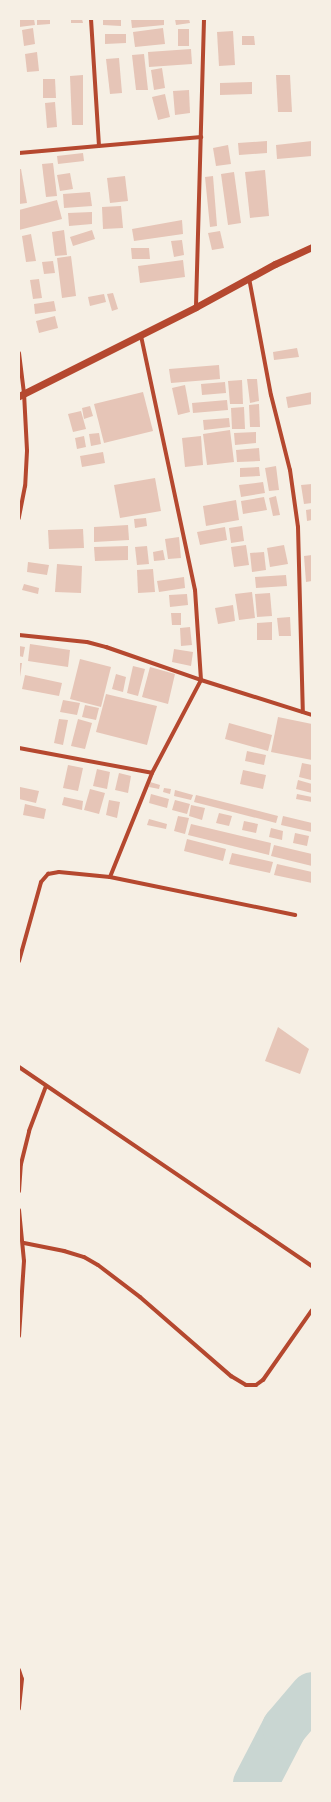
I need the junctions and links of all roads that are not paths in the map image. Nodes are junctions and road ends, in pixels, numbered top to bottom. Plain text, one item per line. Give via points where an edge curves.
1 (92, 19) edge
2 (204, 19) edge
3 (201, 137) junction
4 (99, 146) junction
5 (19, 153) edge
6 (312, 247) edge
7 (249, 278) junction
8 (196, 307) junction
9 (141, 335) junction
10 (19, 353) edge
11 (22, 394) edge
12 (19, 518) edge
13 (19, 635) edge
14 (201, 680) junction
15 (303, 712) junction
16 (312, 715) edge
17 (19, 748) edge
18 (152, 773) junction
19 (110, 877) junction
20 (295, 915) dead end
21 (19, 961) edge
22 (19, 1068) edge
23 (46, 1086) junction
24 (19, 1191) edge
25 (19, 1210) edge
26 (21, 1233) edge
27 (24, 1243) junction
28 (312, 1266) edge
29 (312, 1310) edge
30 (19, 1336) edge
31 (19, 1670) edge
32 (19, 1709) edge

1 - 4 street
2 - 3 street
3 - 4 street
3 - 8 street
4 - 5 street
6 - 7 street
7 - 8 street
7 - 15 street via 271,395 290,470 298,527
8 - 9 street
9 - 11 street
9 - 14 street via 195,590
10 - 11 street
11 - 12 street via 27,451 25,486
13 - 14 street via 87,642
14 - 15 street
14 - 18 street
15 - 16 street
17 - 18 street
18 - 19 street
19 - 20 street
19 - 21 street via 59,872 48,874 41,882
22 - 23 street
23 - 24 street via 21,1164
23 - 28 street
25 - 26 street
26 - 27 street
27 - 29 street via 64,1251 98,1265 140,1297 231,1376 246,1385 256,1385 263,1380
27 - 30 street
31 - 32 street via 22,1679

